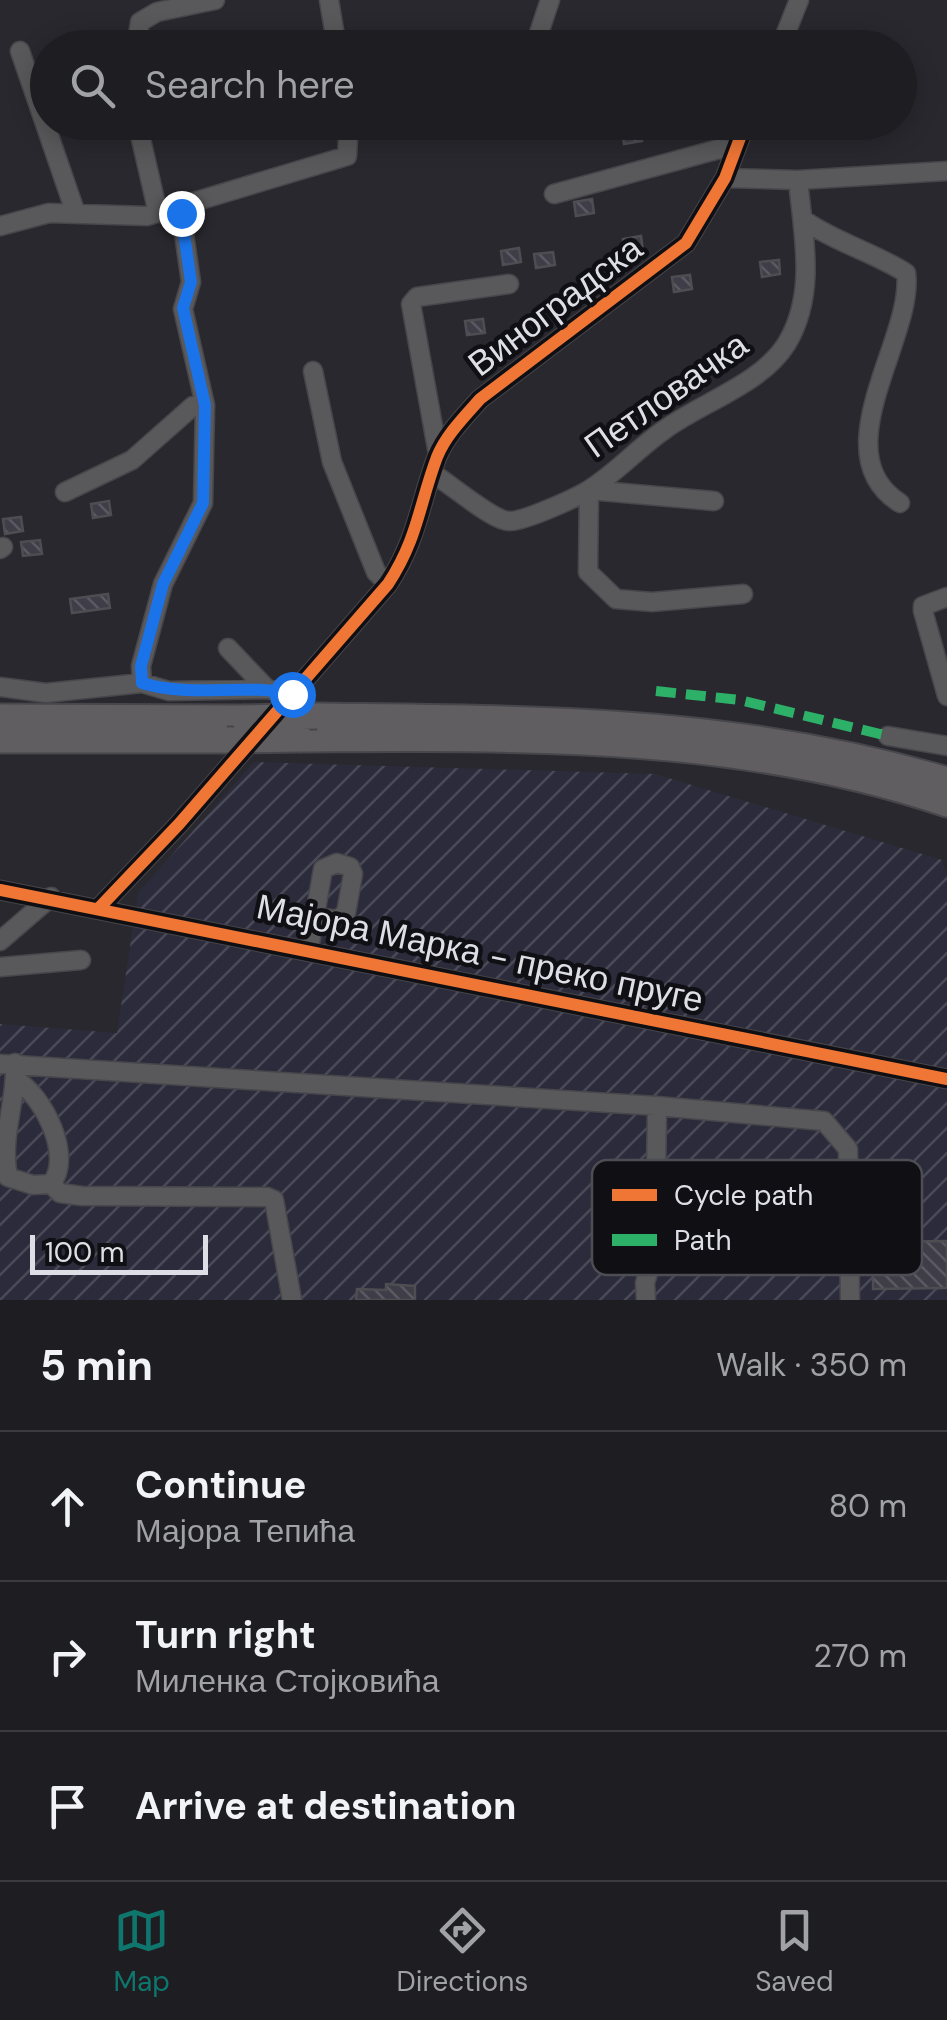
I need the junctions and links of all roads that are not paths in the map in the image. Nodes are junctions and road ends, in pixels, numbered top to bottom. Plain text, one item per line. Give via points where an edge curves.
1 (215, 0) edge
2 (329, 0) edge
3 (550, 0) edge
4 (799, 0) edge
5 (139, 30) edge
6 (334, 30) edge
7 (540, 30) edge
8 (787, 30) edge
9 (20, 50) dead end
10 (30, 79) edge
11 (51, 140) edge
12 (143, 140) edge
13 (348, 140) edge
14 (737, 140) edge
15 (732, 150) junction
16 (947, 171) edge
17 (725, 178) junction
18 (798, 180) junction
19 (554, 194) dead end
20 (166, 210) junction
21 (76, 214) junction
22 (805, 221) junction
23 (0, 226) edge
24 (509, 284) dead end
25 (313, 371) dead end
26 (205, 405) junction
27 (438, 454) junction
28 (432, 473) junction
29 (589, 490) junction
30 (65, 492) dead end
31 (714, 502) dead end
32 (900, 502) dead end
33 (388, 584) junction
34 (743, 594) dead end
35 (947, 597) edge
36 (228, 648) dead end
37 (142, 683) junction
38 (0, 687) edge
39 (267, 690) junction
40 (292, 694) junction
41 (947, 696) edge
42 (0, 717) edge
43 (888, 736) dead end
44 (0, 740) edge
45 (947, 746) edge
46 (947, 780) edge
47 (947, 804) edge
48 (0, 890) edge
49 (51, 897) junction
50 (100, 907) junction
51 (315, 916) dead end
52 (0, 941) edge
53 (309, 949) junction
54 (81, 960) dead end
55 (0, 967) edge
56 (10, 1069) edge
57 (947, 1079) edge
58 (657, 1106) junction
59 (656, 1160) edge
60 (848, 1160) edge
61 (50, 1184) junction
62 (648, 1275) edge
63 (850, 1275) edge
64 (292, 1300) edge
65 (646, 1300) edge
66 (850, 1300) edge

1 - 5 street via 148,17
2 - 6 street
3 - 7 street
4 - 8 street
9 - 10 street
11 - 21 street
12 - 20 street
13 - 20 street via 347,156
14 - 15 street, Виноградска
15 - 17 street, Виноградска
15 - 19 street
16 - 18 street
17 - 18 street
17 - 27 street, Виноградска via 686,242 480,400
18 - 22 street, Петловачка
20 - 21 street
20 - 26 street via 181,213 191,282 183,308
21 - 23 street via 49,213
22 - 29 street, Петловачка via 804,296 772,363 665,429
22 - 32 street via 834,242 906,273 868,443 889,496
24 - 27 street via 417,297 411,304
25 - 33 street via 332,462 376,572
26 - 30 street via 193,406 132,460
26 - 37 street via 203,503 163,584
27 - 28 street, Виноградска
28 - 29 street, Петловачка via 508,522
28 - 33 street, Виноградска via 412,545
29 - 31 street, Петловачка
29 - 34 street, Петловачка via 588,572 616,599
33 - 40 street, Виноградска
35 - 41 street via 923,610
36 - 39 street
37 - 38 street via 46,693
37 - 39 street via 169,691
39 - 40 street
40 - 50 street, Виноградска
42 - 46 highway, bridge via 490,716 659,724 807,745
43 - 45 street
44 - 47 highway, bridge via 527,739 699,750 804,766
48 - 49 street, Мајора Марка - преко пруге
49 - 50 street, Мајора Марка - преко пруге
49 - 52 street
50 - 53 street, Мајора Марка - преко пруге
51 - 53 street
53 - 57 street, Мајора Марка - преко пруге
54 - 55 street
56 - 58 street
56 - 61 street via 53,1129 61,1152
56 - 61 street via 3,1167 8,1177
58 - 59 street
58 - 60 street via 824,1122 838,1133
61 - 64 street via 82,1196 274,1200
62 - 65 street
63 - 66 street

